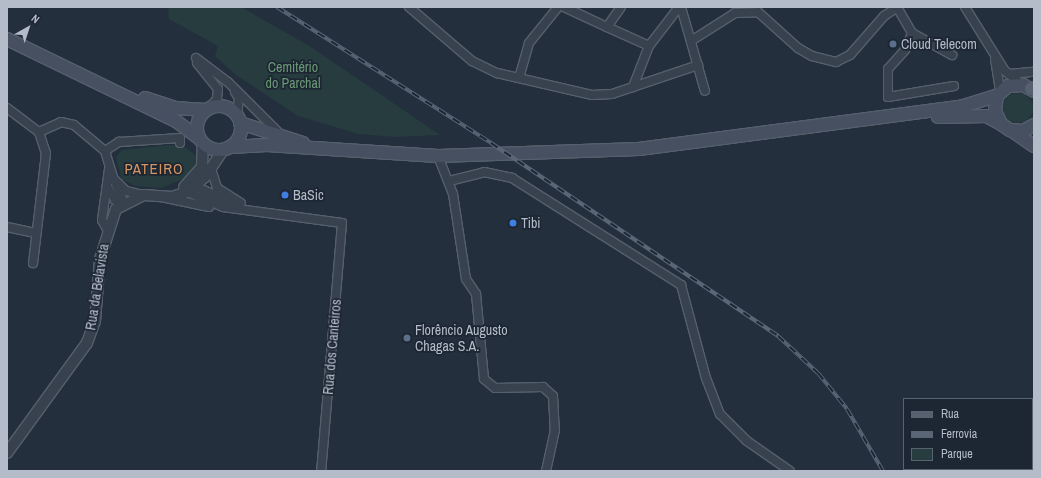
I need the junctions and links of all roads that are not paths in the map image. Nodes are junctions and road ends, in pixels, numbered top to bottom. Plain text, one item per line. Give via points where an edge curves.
1 (410, 7) edge
2 (558, 7) edge
3 (564, 7) edge
4 (621, 7) edge
5 (680, 7) edge
6 (897, 7) edge
7 (965, 7) edge
8 (758, 10) edge
9 (607, 27) junction
10 (912, 32) junction
11 (7, 39) edge
12 (691, 41) junction
13 (649, 46) junction
14 (993, 53) junction
15 (952, 55) dead end
16 (698, 65) junction
17 (1034, 72) edge
18 (1009, 74) junction
19 (519, 78) junction
20 (94, 82) junction
21 (228, 82) junction
22 (954, 86) dead end
23 (633, 87) junction
24 (1030, 88) edge
25 (705, 90) dead end
26 (999, 94) junction
27 (7, 108) edge
28 (208, 108) junction
29 (239, 119) junction
30 (849, 123) junction
31 (1034, 125) edge
32 (1006, 127) junction
33 (39, 132) junction
34 (202, 141) junction
35 (180, 143) dead end
36 (1033, 145) edge
37 (227, 148) junction
38 (105, 151) junction
39 (333, 151) junction
40 (438, 156) junction
41 (109, 164) junction
42 (211, 169) junction
43 (113, 178) junction
44 (449, 181) dead end
45 (107, 186) junction
46 (189, 186) junction
47 (149, 196) junction
48 (124, 203) junction
49 (255, 212) junction
50 (7, 227) edge
51 (107, 229) junction
52 (36, 233) junction
53 (34, 263) dead end
54 (7, 453) edge
55 (786, 470) edge
56 (321, 471) edge
57 (546, 471) edge

1 - 19 street via 472,61 496,73
2 - 19 street via 529,43
3 - 9 street
4 - 9 street
5 - 12 street
5 - 13 street
6 - 8 street via 884,16 850,55 836,62 812,56 798,48
6 - 10 street
7 - 14 street
8 - 12 street via 735,13
9 - 13 street
10 - 15 street
10 - 22 street via 905,50 888,69 888,97
11 - 20 main road
12 - 16 street
13 - 23 street
14 - 18 street
14 - 26 street
16 - 23 street
16 - 25 street
17 - 18 street
18 - 24 street
19 - 23 street via 592,95 612,94
20 - 28 main road via 175,108
20 - 34 main road via 176,121
21 - 28 street via 196,58 194,61 218,89 217,99
21 - 29 street via 239,98
21 - 39 street via 281,135
24 - 26 main road via 1013,85
26 - 30 main road via 960,107
26 - 32 main road via 995,111
27 - 33 street
28 - 29 main road via 225,106
28 - 34 main road via 197,125
29 - 37 main road via 239,138
29 - 39 main road
30 - 32 main road via 972,115 986,116
30 - 40 main road via 639,149
31 - 32 main road via 1023,131
32 - 36 main road
33 - 38 street via 61,122 74,125
33 - 52 street via 46,153
34 - 37 main road via 211,148
34 - 46 street via 205,158
35 - 38 street via 180,138 120,142
37 - 39 main road via 260,145
37 - 42 street
38 - 41 street
39 - 40 main road
40 - 57 street via 452,194 466,279 476,294 484,379 495,388 543,387 553,396 554,430
41 - 43 street
41 - 45 street
42 - 46 street
42 - 49 street via 217,188
43 - 47 street via 126,191
43 - 48 street
44 - 55 street via 474,173 512,178 682,285 706,378 720,414 747,441
45 - 48 street via 115,200
45 - 51 street via 102,220
46 - 47 street, Rua da Belavista
46 - 49 street
47 - 48 street, Rua da Belavista
47 - 49 street
48 - 51 street, Rua da Belavista via 111,217
49 - 56 street, Rua dos Canteiros via 342,223
50 - 52 street
51 - 54 street, Rua da Belavista via 100,259 95,321 87,343
52 - 53 street

